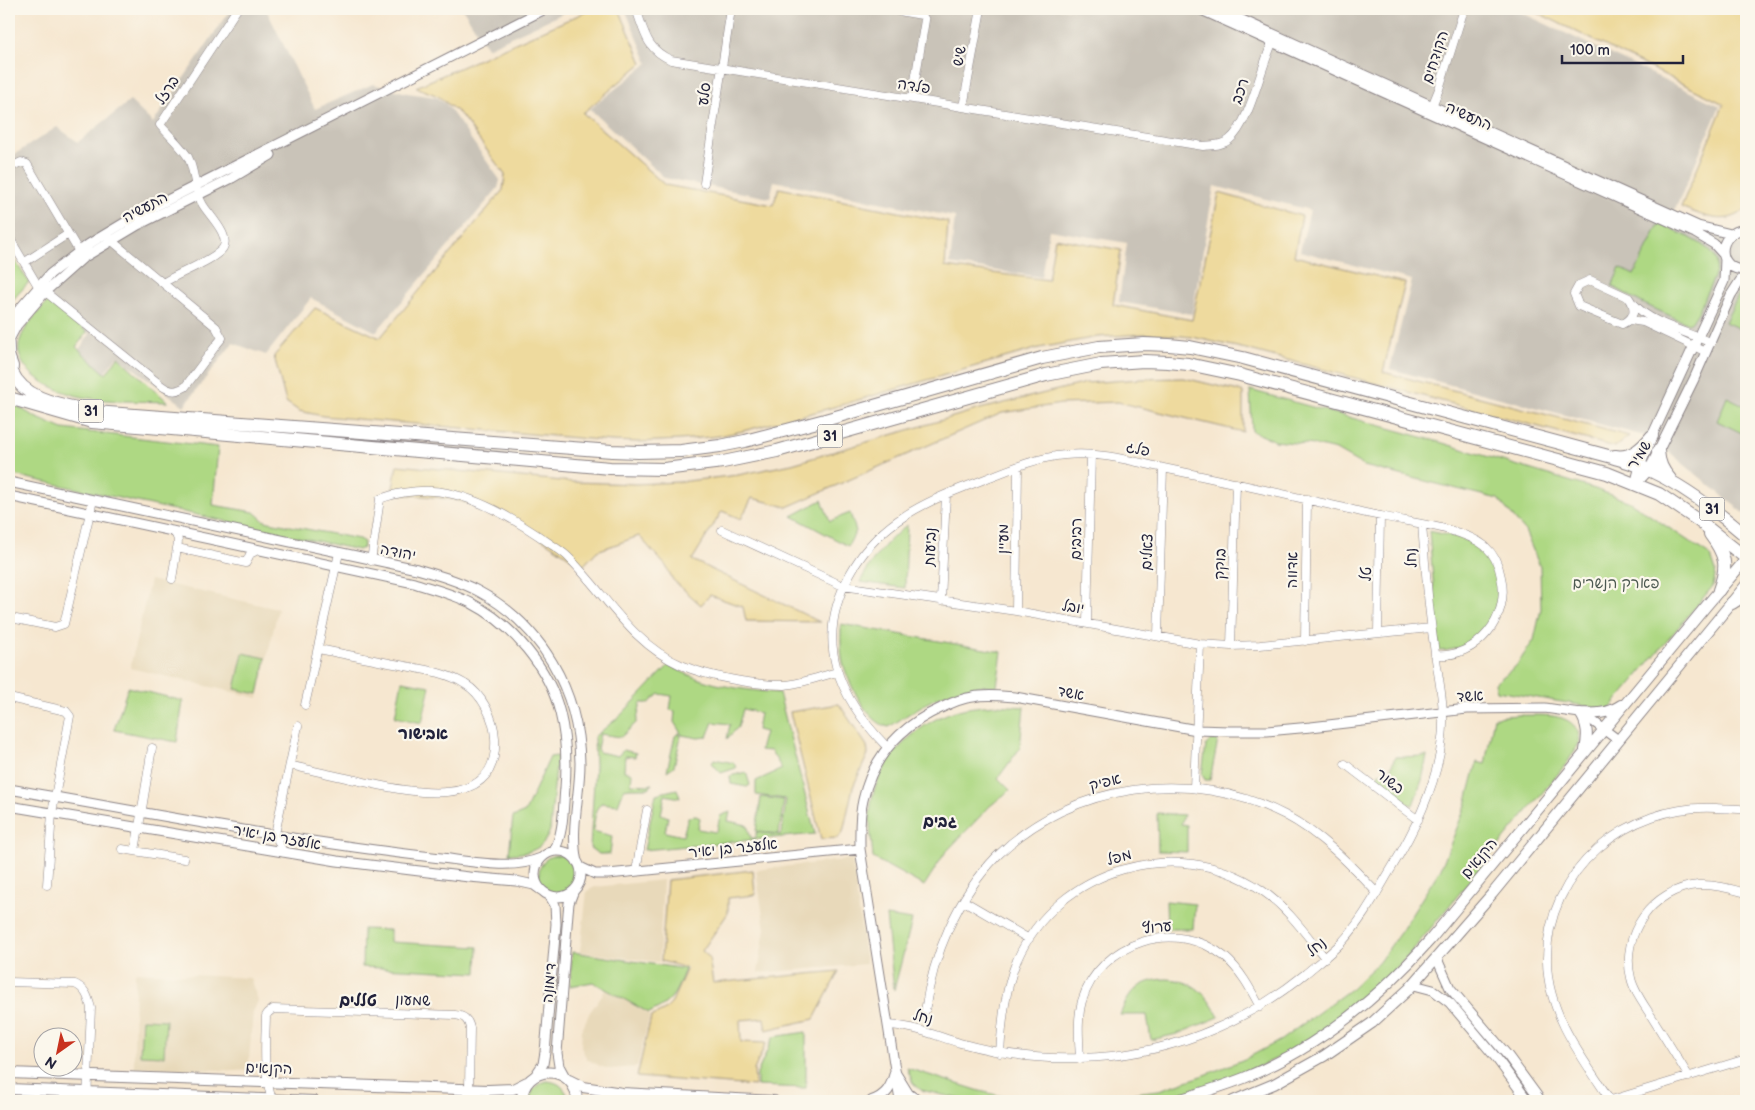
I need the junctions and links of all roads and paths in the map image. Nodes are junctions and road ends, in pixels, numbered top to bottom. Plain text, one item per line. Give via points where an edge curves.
1 (236, 9) edge
2 (545, 9) edge
3 (636, 9) edge
4 (731, 9) edge
5 (887, 9) edge
6 (981, 9) edge
7 (1199, 9) edge
8 (1218, 9) edge
9 (1464, 9) edge
10 (1274, 38) junction
11 (721, 68) junction
12 (912, 99) junction
13 (963, 108) junction
14 (1431, 109) junction
15 (1216, 146) joint
16 (9, 168) edge
17 (704, 183) dead end
18 (196, 191) junction
19 (1746, 223) edge
20 (1738, 231) edge
21 (68, 234) junction
22 (9, 237) edge
23 (109, 237) junction
24 (81, 255) junction
25 (1724, 256) junction
26 (25, 262) junction
27 (1746, 272) edge
28 (163, 283) junction
29 (42, 288) junction
30 (1634, 304) junction
31 (1630, 320) junction
32 (9, 321) edge
33 (1698, 337) junction
34 (1694, 346) junction
35 (1709, 347) junction
36 (10, 369) edge
37 (9, 398) edge
38 (1652, 436) junction
39 (1658, 452) junction
40 (1603, 454) junction
41 (1091, 455) junction
42 (1018, 468) junction
43 (1163, 468) junction
44 (1644, 468) junction
45 (9, 482) edge
46 (1236, 483) junction
47 (1635, 485) junction
48 (1677, 486) junction
49 (946, 495) junction
50 (9, 496) edge
51 (1307, 499) junction
52 (93, 500) junction
53 (90, 514) junction
54 (1380, 516) junction
55 (1699, 521) junction
56 (1422, 524) junction
57 (722, 530) dead end
58 (173, 532) junction
59 (1746, 536) edge
60 (178, 548) junction
61 (258, 550) junction
62 (339, 553) junction
63 (1746, 559) edge
64 (371, 560) junction
65 (336, 566) junction
66 (172, 579) dead end
67 (1746, 585) edge
68 (843, 586) junction
69 (1719, 590) junction
70 (1746, 594) edge
71 (941, 601) junction
72 (1732, 603) junction
73 (1016, 611) junction
74 (16, 619) dead end
75 (1087, 623) junction
76 (1431, 628) junction
77 (1378, 632) junction
78 (1158, 636) junction
79 (1305, 641) junction
80 (1200, 644) junction
81 (1231, 646) junction
82 (318, 649) junction
83 (1435, 655) junction
84 (837, 672) junction
85 (9, 698) edge
86 (1628, 700) junction
87 (305, 705) dead end
88 (1444, 711) junction
89 (1580, 713) junction
90 (298, 726) dead end
91 (1604, 729) junction
92 (1197, 730) junction
93 (1618, 740) junction
94 (887, 747) junction
95 (152, 748) dead end
96 (1584, 754) junction
97 (1345, 764) dead end
98 (290, 765) junction
99 (1194, 788) junction
100 (9, 789) edge
101 (55, 797) junction
102 (9, 806) edge
103 (647, 810) dead end
104 (1746, 810) edge
105 (141, 811) junction
106 (52, 813) junction
107 (1418, 820) junction
108 (138, 828) junction
109 (276, 834) junction
110 (122, 849) dead end
111 (860, 849) junction
112 (135, 851) junction
113 (554, 851) junction
114 (283, 852) junction
115 (541, 858) junction
116 (184, 859) dead end
117 (578, 864) junction
118 (636, 872) junction
119 (608, 874) junction
120 (48, 885) dead end
121 (576, 887) junction
122 (541, 890) junction
123 (1377, 893) junction
124 (1746, 893) edge
125 (549, 895) junction
126 (964, 901) junction
127 (1029, 939) junction
128 (1325, 958) junction
129 (1437, 959) junction
130 (9, 982) edge
131 (1414, 985) junction
132 (1260, 1006) junction
133 (925, 1011) dead end
134 (888, 1026) junction
135 (1000, 1053) junction
136 (1080, 1058) junction
137 (1746, 1059) edge
138 (9, 1073) edge
139 (895, 1074) junction
140 (89, 1076) junction
141 (1689, 1077) junction
142 (531, 1079) junction
143 (567, 1079) junction
144 (267, 1083) junction
145 (9, 1089) edge
146 (468, 1089) junction
147 (88, 1097) edge
148 (272, 1100) edge
149 (314, 1101) edge
150 (522, 1101) edge
151 (577, 1101) edge
152 (774, 1101) edge
153 (872, 1101) edge
154 (900, 1101) edge
155 (918, 1101) edge
156 (1175, 1101) edge
157 (1233, 1101) edge
158 (1528, 1101) edge
159 (1540, 1101) edge
160 (1610, 1101) edge

1 - 18 street, ברזל via 160,125 188,157
2 - 18 street, התעשיה
3 - 11 street, פלדה via 655,52 672,60
4 - 11 street, סלע
5 - 12 street via 922,15 925,20
6 - 13 street, שיש
7 - 10 street, התעשיה
8 - 10 street, התעשיה
9 - 14 street, הקודחים
10 - 14 street, התעשיה
10 - 15 street, רכב via 1242,123 1227,141
11 - 12 street, פלדה
11 - 17 street, סלע
12 - 13 street, פלדה
13 - 15 street, פלדה
14 - 20 street, התעשיה via 1698,226
14 - 25 street, התעשיה via 1695,233 1714,244
16 - 21 street via 21,162 27,164
18 - 23 street, התעשיה via 134,218
18 - 28 street via 222,231 224,247
19 - 20 street
20 - 25 street, שמיר via 1724,244
21 - 24 street
21 - 26 street
22 - 26 street
23 - 24 street, התעשיה
23 - 28 street
24 - 29 street, התעשיה
25 - 27 street, התעשיה via 1732,267
25 - 33 street, שמיר via 1724,281
26 - 29 street
27 - 35 street, שמיר via 1731,295
28 - 29 street via 216,327 222,338 185,387 178,391 169,391 162,386
29 - 32 street, התעשיה
29 - 36 street, התעשיה via 9,340
30 - 31 street
30 - 31 street via 1629,298 1590,280 1579,285 1574,294 1579,306 1622,324
30 - 33 street via 1651,318
31 - 34 street via 1642,322
33 - 34 street, שמיר
33 - 35 street
34 - 35 street
34 - 38 street, שמיר
35 - 39 street, שמיר
36 - 40 highway, 31 via 16,382 31,393 94,412 612,451 663,452 720,446 772,434 1042,358 1099,347 1161,345 1190,347 1244,358
37 - 47 highway, 31 via 92,422 610,468 664,469 724,462 777,451 1046,375 1102,364 1168,362 1240,375 1607,473
38 - 40 highway via 1640,450 1629,455
38 - 44 street, שמיר
39 - 44 street, שמיר
39 - 48 highway via 1663,471
40 - 44 highway, 31
41 - 42 street, פלג via 1066,455
41 - 43 street, פלג
41 - 75 street, רביבים
42 - 49 street, פלג
42 - 73 street, מעיין
43 - 46 street, פלג
43 - 78 street, צאלים
44 - 47 street, שמיר
44 - 48 highway, 31
45 - 52 street, יהודה
46 - 51 street, פלג
46 - 81 street, בוקק
47 - 55 highway, 31 via 1659,494
48 - 59 highway, 31
49 - 68 street, פלג via 918,507 888,526 856,564
49 - 71 street, נביעות
50 - 53 street, יהודה
51 - 54 street, פלג
51 - 79 street, אדווה
52 - 53 street
52 - 62 street, יהודה
53 - 58 street, יהודה
53 - 74 street via 64,624 55,627
54 - 56 street, פלג
54 - 77 street, טל
55 - 63 highway, 31
55 - 69 highway via 1718,545 1725,561
56 - 76 street, נחל
56 - 83 street, פלג via 1466,535 1483,544 1499,567 1503,583 1500,610 1482,639 1460,652
57 - 68 street, יובל
58 - 60 street via 179,542
58 - 61 street, יהודה
60 - 61 street via 246,562 250,554
60 - 66 street
61 - 65 street, יהודה
62 - 64 street, יהודה
62 - 65 street
63 - 69 main road, הקנאים
64 - 84 street via 380,499 432,490 458,495 505,515 569,558 645,642 681,665 722,678 787,685
64 - 117 street, יהודה via 436,575 478,591 514,616 548,656 569,694 578,734 580,776 575,846
65 - 82 street
65 - 113 street, יהודה via 414,583 472,603 505,627 528,652 551,688 560,711 564,736 566,775 562,823
67 - 72 main road
68 - 71 street, יובל
68 - 84 street, פלג via 834,618 832,641
69 - 86 main road, הקנאים
70 - 72 highway
71 - 73 street, יובל
72 - 93 main road
73 - 75 street, יובל
75 - 78 street, יובל
76 - 77 street, יובל
76 - 83 street, נחל
77 - 79 street, יובל
78 - 80 street, יובל
79 - 81 street, יובל
80 - 81 street, יובל
80 - 92 street
82 - 87 street
82 - 98 street via 437,672 466,684 486,708 495,735 495,758 491,768 478,782 468,788 442,793 407,791
83 - 88 street, נחל
84 - 94 street, פלג via 853,707
85 - 101 street via 66,711 70,716
86 - 89 main road via 1611,711
86 - 91 main road, הקנאים
88 - 89 street, אשד via 1545,708
88 - 92 street, אשד via 1267,731
88 - 107 street, נחל via 1437,766
89 - 91 street, אשד
89 - 96 main road via 1587,730
90 - 98 street
91 - 93 street, אשד
91 - 96 main road, הקנאים
92 - 94 street, אשד via 1015,697 973,696 925,715
92 - 99 street
93 - 129 main road
94 - 111 street, אשד via 873,771 862,802
95 - 105 street
96 - 156 main road, הקנאים via 1430,940 1361,1009 1266,1068 1224,1086
97 - 107 street, בשור
98 - 109 street
99 - 123 street, אפיק via 1253,802 1284,815 1325,842
99 - 126 street, אפיק via 1126,790 1075,805 1033,828 1009,846 982,873
100 - 101 street, אלעזר בן יאיר
101 - 105 street, אלעזר בן יאיר
101 - 106 street
102 - 106 street, אלעזר בן יאיר
103 - 118 street
104 - 160 street via 1696,807 1654,815 1618,832 1588,857 1565,888 1551,924 1547,962 1554,1003 1573,1043
105 - 108 street
105 - 109 street, אלעזר בן יאיר
106 - 108 street, אלעזר בן יאיר
106 - 120 street
107 - 123 street, נחל
108 - 112 street
108 - 114 street, אלעזר בן יאיר
109 - 114 street
109 - 115 street, אלעזר בן יאיר via 383,851 499,864 524,864
110 - 112 street
111 - 118 street, אלעזר בן יאיר
111 - 134 street, אשד
112 - 116 street
113 - 115 street
113 - 117 street via 567,853
114 - 122 street, אלעזר בן יאיר via 381,868 516,881
115 - 122 street via 535,868 537,885
117 - 119 street, אלעזר בן יאיר via 594,874
117 - 121 street via 580,878
118 - 119 street, אלעזר בן יאיר
119 - 121 street, אלעזר בן יאיר via 593,877
121 - 125 street via 562,897
121 - 143 street, דימונה via 569,903 557,1052 559,1066
122 - 125 street
123 - 128 street, נחל via 1342,942
124 - 141 street via 1727,886 1697,885 1680,889 1650,909 1630,940 1631,980
125 - 142 street, דימונה via 556,911 545,1052 543,1064
126 - 127 street
126 - 133 street, אפיק via 938,956
127 - 128 street, מפל via 1051,910 1071,894 1116,870 1137,865 1193,863 1221,870 1261,890 1295,920
127 - 135 street, מפל via 1011,977
128 - 132 street, נחל
129 - 131 main road
129 - 159 street via 1450,988 1508,1056
130 - 140 street via 75,984 84,988 91,1008
131 - 157 main road via 1372,1023 1324,1056 1283,1080
131 - 158 street via 1433,990 1448,1000
132 - 136 street, נחל via 1211,1031 1167,1046 1138,1053
132 - 136 street, ערוץ via 1238,970 1210,948 1176,938 1140,941 1111,958 1088,986 1079,1019
134 - 135 street, נחל via 910,1027
134 - 139 street, אשד
135 - 136 street, נחל
137 - 141 street
138 - 140 main road, הקנאים
139 - 153 main road via 885,1094
139 - 154 street, אשד
139 - 155 main road via 908,1094
140 - 144 main road, הקנאים
140 - 147 street
141 - 160 street
142 - 143 main road, הקנאים via 550,1072
142 - 146 main road, הקנאים via 513,1089
142 - 150 main road via 523,1091
143 - 151 main road via 576,1092
143 - 152 main road via 583,1087 622,1093
144 - 146 main road, הקנאים
144 - 146 street, שמעון via 264,1055 266,1016 273,1010 455,1015 465,1017 469,1022
144 - 148 street
145 - 147 main road, הקנאים
147 - 148 main road, הקנאים
148 - 149 main road, הקנאים

